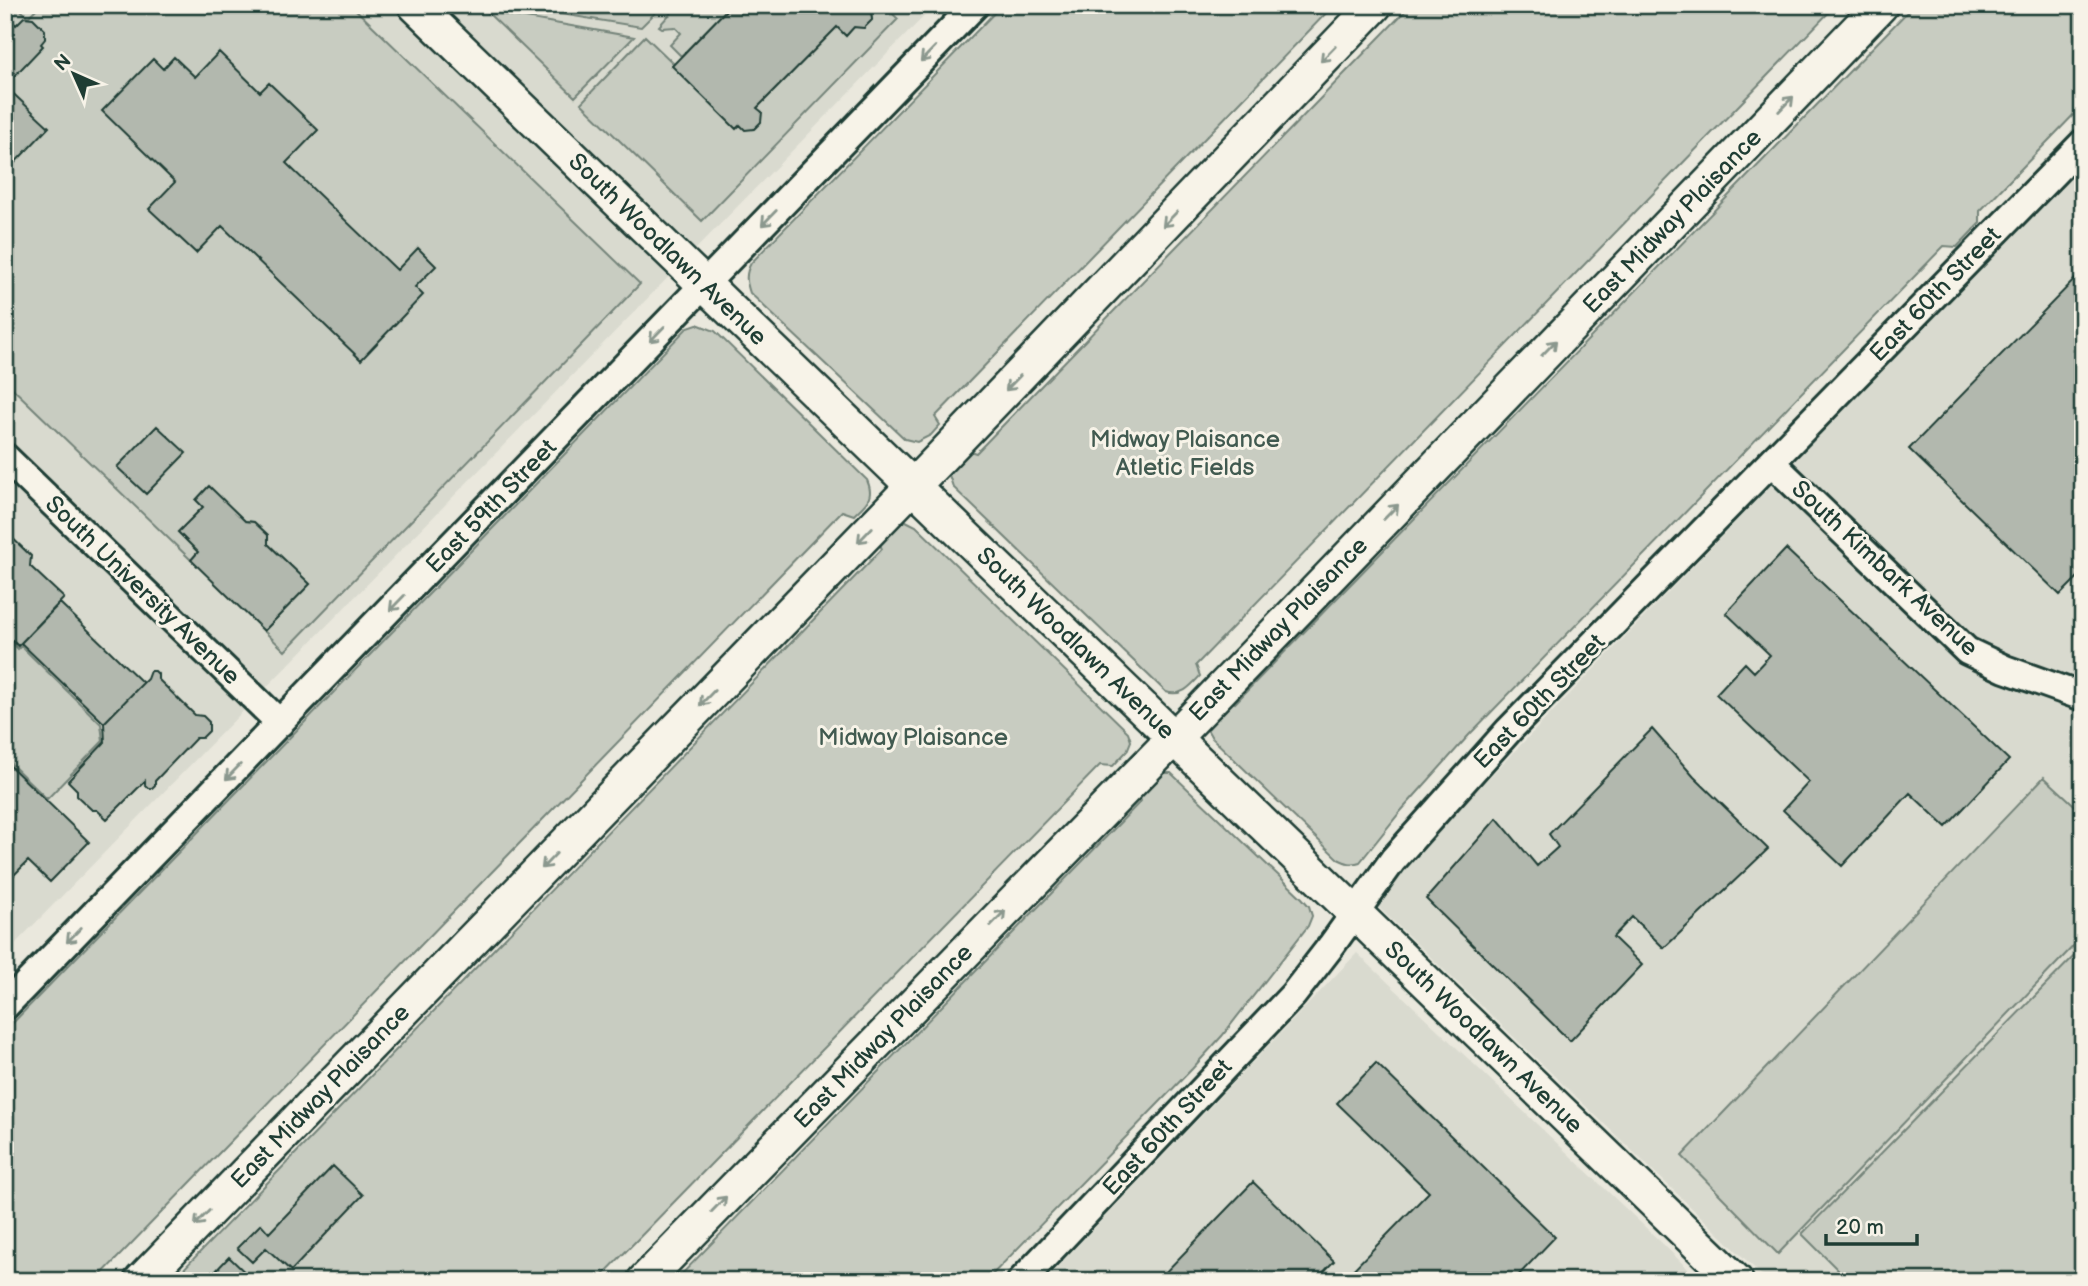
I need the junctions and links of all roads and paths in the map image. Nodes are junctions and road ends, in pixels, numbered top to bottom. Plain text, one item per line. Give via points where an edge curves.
1 (415, 5) edge
2 (975, 5) edge
3 (1375, 5) edge
4 (1881, 5) edge
5 (2083, 143) edge
6 (704, 285) junction
7 (5, 457) edge
8 (1771, 462) junction
9 (913, 486) junction
10 (2083, 697) edge
11 (280, 723) junction
12 (1174, 738) junction
13 (1355, 913) junction
14 (5, 1006) edge
15 (141, 1281) edge
16 (644, 1281) edge
17 (1021, 1281) edge
18 (1736, 1281) edge

1 - 6 street, South Woodlawn Avenue
2 -> 6 street, East 59th Street
3 -> 9 street, East Midway Plaisance
12 -> 4 street, East Midway Plaisance
5 - 8 street, East 60th Street
6 - 9 street, South Woodlawn Avenue
6 -> 11 street, East 59th Street
7 - 11 street, South University Avenue
8 - 10 street, South Kimbark Avenue via 1968,651
8 - 13 street, East 60th Street via 1509,730 1393,860
9 - 12 street, South Woodlawn Avenue
9 -> 15 street, East Midway Plaisance
11 -> 14 street, East 59th Street
12 - 13 street, South Woodlawn Avenue
16 -> 12 street, East Midway Plaisance
13 - 17 street, East 60th Street via 1293,995
13 - 18 street, South Woodlawn Avenue

